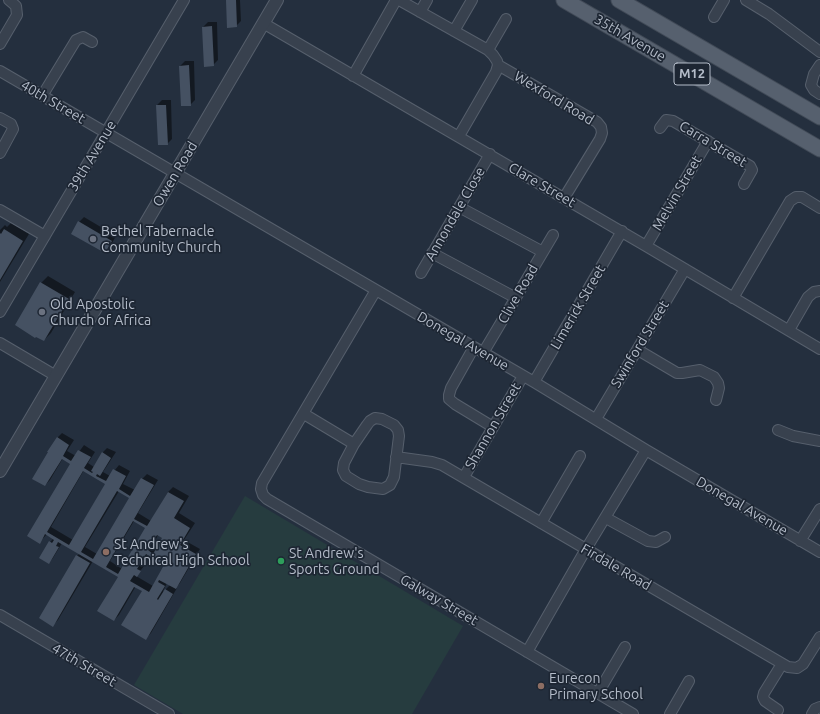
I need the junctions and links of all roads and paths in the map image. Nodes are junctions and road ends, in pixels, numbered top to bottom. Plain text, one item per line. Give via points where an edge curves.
1 (9, 0) edge
2 (184, 0) edge
3 (276, 0) edge
4 (396, 0) edge
5 (399, 0) edge
6 (427, 0) edge
7 (472, 0) edge
8 (564, 0) edge
9 (619, 0) edge
10 (724, 0) edge
11 (746, 0) edge
12 (763, 4) edge
13 (420, 12) junction
14 (714, 17) dead end
15 (506, 19) dead end
16 (263, 23) junction
17 (454, 31) junction
18 (92, 42) dead end
19 (0, 44) edge
20 (488, 50) junction
21 (820, 52) edge
22 (498, 64) junction
23 (820, 65) edge
24 (0, 71) edge
25 (353, 76) junction
26 (820, 94) edge
27 (42, 96) junction
28 (820, 117) edge
29 (0, 118) edge
30 (660, 128) dead end
31 (105, 133) junction
32 (459, 136) junction
33 (708, 141) junction
34 (820, 149) edge
35 (0, 153) edge
36 (490, 154) junction
37 (175, 174) junction
38 (744, 184) dead end
39 (564, 198) junction
40 (459, 207) junction
41 (820, 208) edge
42 (0, 210) edge
43 (622, 231) junction
44 (553, 235) dead end
45 (45, 236) junction
46 (646, 246) junction
47 (542, 252) junction
48 (432, 253) junction
49 (684, 269) junction
50 (421, 273) dead end
51 (376, 290) junction
52 (820, 291) edge
53 (516, 298) junction
54 (733, 298) junction
55 (0, 312) edge
56 (789, 330) junction
57 (0, 343) edge
58 (474, 347) junction
59 (820, 349) edge
60 (638, 350) junction
61 (483, 353) junction
62 (56, 376) junction
63 (523, 376) junction
64 (534, 382) junction
65 (716, 400) dead end
66 (304, 414) junction
67 (596, 419) junction
68 (493, 427) junction
69 (778, 430) dead end
70 (820, 441) edge
71 (354, 444) junction
72 (646, 450) junction
73 (580, 456) dead end
74 (396, 457) junction
75 (0, 471) edge
76 (464, 477) junction
77 (820, 509) edge
78 (606, 518) junction
79 (542, 523) junction
80 (665, 537) dead end
81 (800, 540) junction
82 (586, 549) junction
83 (820, 552) edge
84 (0, 615) edge
85 (820, 637) edge
86 (625, 647) dead end
87 (527, 652) junction
88 (782, 664) junction
89 (689, 681) dead end
90 (598, 693) junction
91 (820, 707) edge
92 (778, 710) dead end
93 (169, 714) edge
94 (634, 714) edge
95 (670, 714) edge
96 (812, 714) edge

1 - 19 street via 16,6 17,15
2 - 31 street, 39th Avenue
3 - 16 street, Owen Road
4 - 25 street
5 - 13 street
6 - 13 street
7 - 17 street
8 - 34 main road, 35th Avenue / M12
9 - 28 main road, 35th Avenue / M12
10 - 14 street
11 - 12 street
12 - 21 street
13 - 17 street
15 - 20 street
16 - 25 street, Clare Street
16 - 37 street, Owen Road
17 - 20 street
18 - 27 street via 83,37 76,40
20 - 22 street
22 - 32 street via 496,72
22 - 39 street, Wexford Road via 597,122 601,127 600,139
23 - 26 street via 811,85
24 - 27 street, 40th Street
25 - 32 street, Clare Street
27 - 31 street, 40th Street
29 - 35 street via 11,124 13,129
30 - 33 street, Carra Street via 664,121 670,120
31 - 37 street, Donegal Avenue
31 - 45 street, 39th Avenue
32 - 36 street, Clare Street
33 - 38 street, Carra Street via 750,166 752,170
33 - 46 street, Melvin Street
36 - 39 street, Clare Street
36 - 40 street, Annondale Close
37 - 51 street, Donegal Avenue
37 - 62 street, Owen Road
39 - 43 street, Clare Street
40 - 47 street
40 - 48 street, Annondale Close
41 - 54 street via 802,197 790,200
42 - 45 street
43 - 46 street, Clare Street
43 - 64 street, Limerick Street
44 - 47 street, Clive Road
45 - 55 street, 39th Avenue
46 - 49 street, Clare Street
47 - 53 street, Clive Road
48 - 50 street, Annondale Close
48 - 53 street
49 - 54 street, Clare Street
49 - 60 street, Swinford Street
51 - 58 street, Donegal Avenue
51 - 66 street, Galway Street
52 - 56 street via 808,297
53 - 61 street, Clive Road
54 - 56 street, Clare Street
56 - 59 street, Clare Street
57 - 62 street
58 - 61 street, Donegal Avenue
58 - 68 street via 451,388 449,399
60 - 65 street via 677,373 700,370 714,377 720,388
60 - 67 street, Swinford Street
61 - 63 street, Donegal Avenue
62 - 75 street, Owen Road
63 - 64 street, Donegal Avenue
63 - 68 street, Shannon Street
64 - 67 street, Donegal Avenue
66 - 71 street
66 - 87 street, Galway Street via 262,483 261,489 265,497
67 - 72 street, Donegal Avenue
68 - 76 street, Shannon Street
69 - 70 street via 793,436
71 - 74 street via 370,421 375,418 382,419 398,430
71 - 74 street via 344,463 344,473 364,486 383,489 390,485 394,476
72 - 78 street
72 - 81 street, Donegal Avenue
73 - 79 street
74 - 76 street, Firdale Road via 438,463
76 - 79 street, Firdale Road
77 - 81 street
78 - 80 street via 648,541 656,542
78 - 82 street
79 - 82 street, Firdale Road
81 - 83 street, Donegal Avenue
82 - 87 street
82 - 88 street, Firdale Road
84 - 93 street, 47th Street
85 - 88 street, Firdale Road via 801,666 791,668
86 - 90 street
87 - 90 street, Galway Street
88 - 92 street via 763,697
89 - 95 street
90 - 94 street, Galway Street
91 - 96 street

